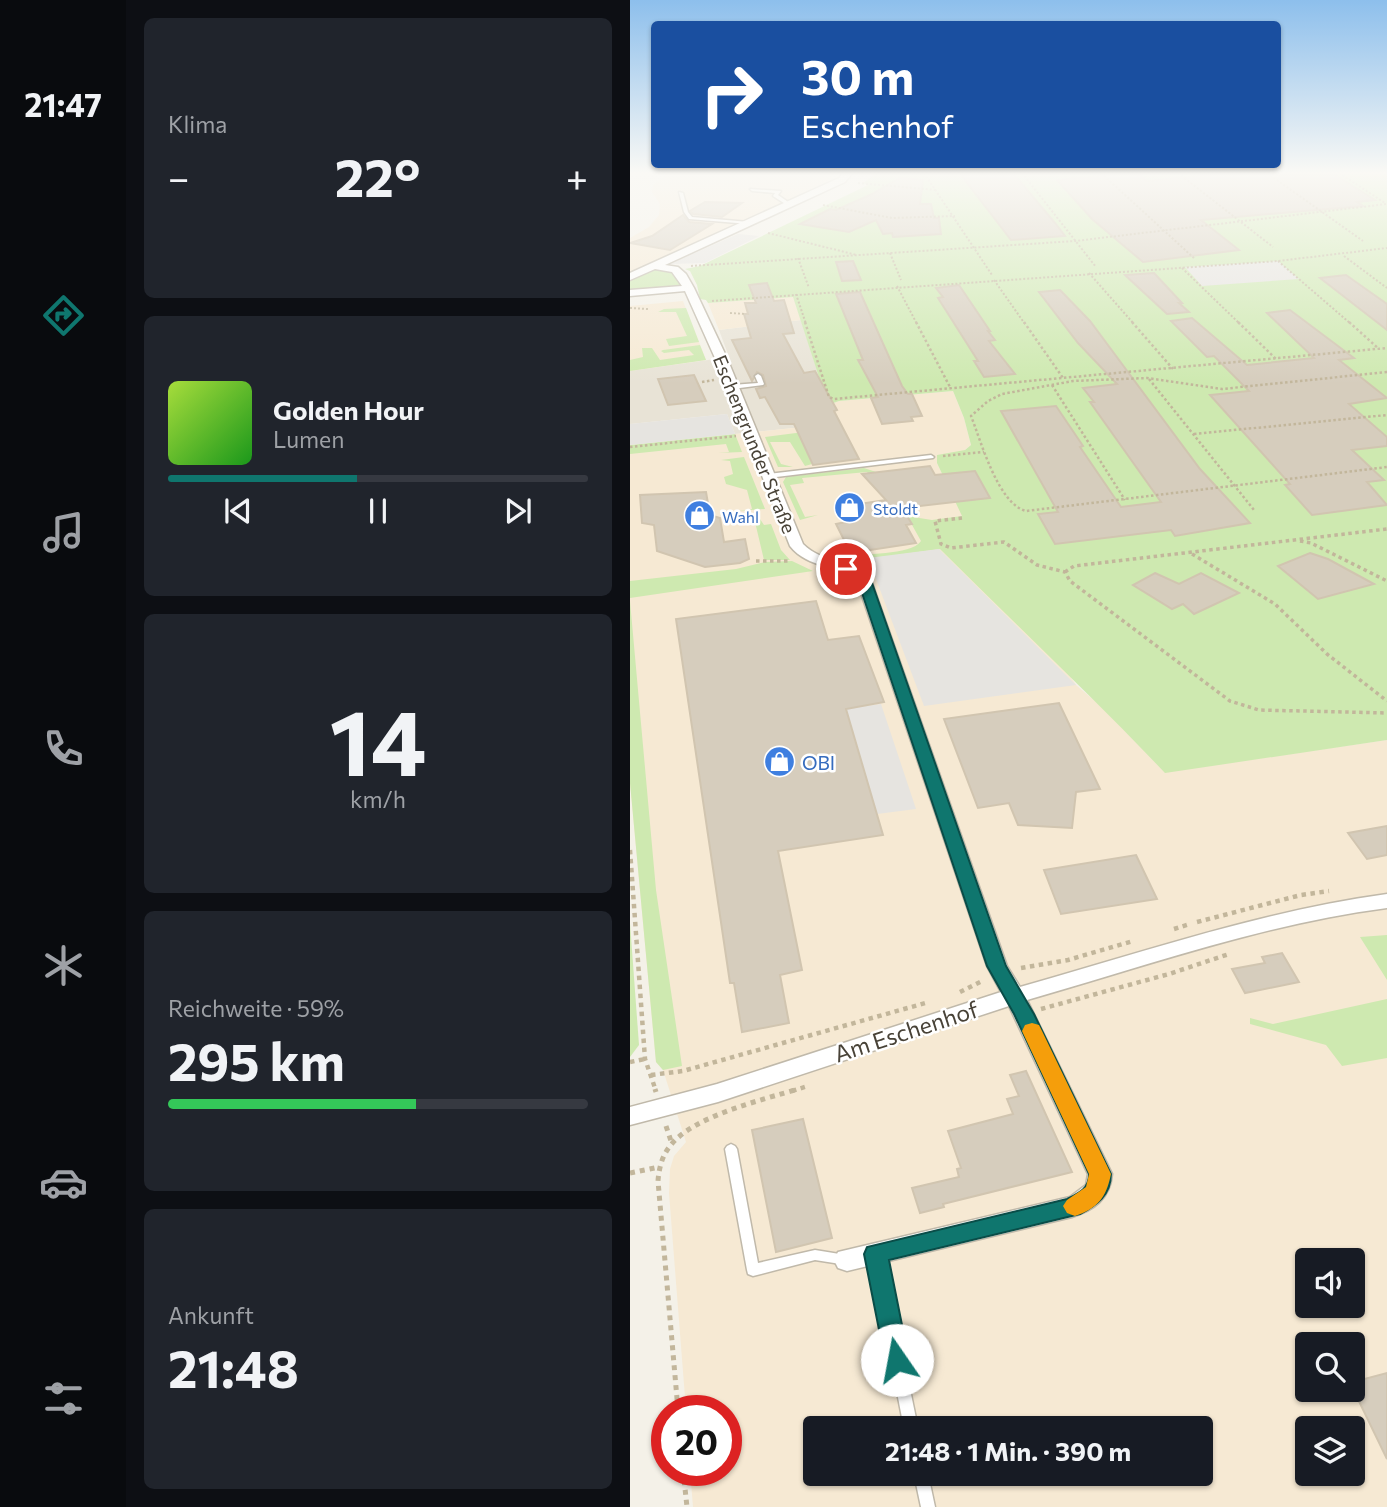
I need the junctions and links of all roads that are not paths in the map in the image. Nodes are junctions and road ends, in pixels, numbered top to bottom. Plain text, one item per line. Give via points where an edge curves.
1 (704, 243) edge
2 (654, 266) junction
3 (630, 277) edge
4 (630, 293) edge
5 (693, 300) junction
6 (761, 379) dead end
7 (732, 387) junction
8 (930, 457) road end
9 (768, 476) junction
10 (1387, 901) edge
11 (1013, 996) junction
12 (630, 1116) edge
13 (731, 1149) dead end
14 (876, 1254) junction
15 (847, 1260) joint
16 (909, 1416) edge
17 (923, 1486) edge
18 (928, 1507) edge

1 - 2 street
2 - 3 street
2 - 5 street, Eschengrunder Straße via 680,268
4 - 5 street
5 - 7 street, Eschengrunder Straße
6 - 7 lane via 761,384
7 - 9 street, Eschengrunder Straße
8 - 9 lane
9 - 11 street, Eschengrunder Straße via 802,553 855,572 866,583 997,966
10 - 11 street, Am Eschenhof via 1281,920
11 - 12 street, Am Eschenhof via 718,1093
11 - 14 street, Eschengrunder Straße via 1099,1167 1097,1191 1072,1207
13 - 15 lane via 753,1270 815,1255
14 - 15 street
14 - 16 lane
17 - 18 lane

